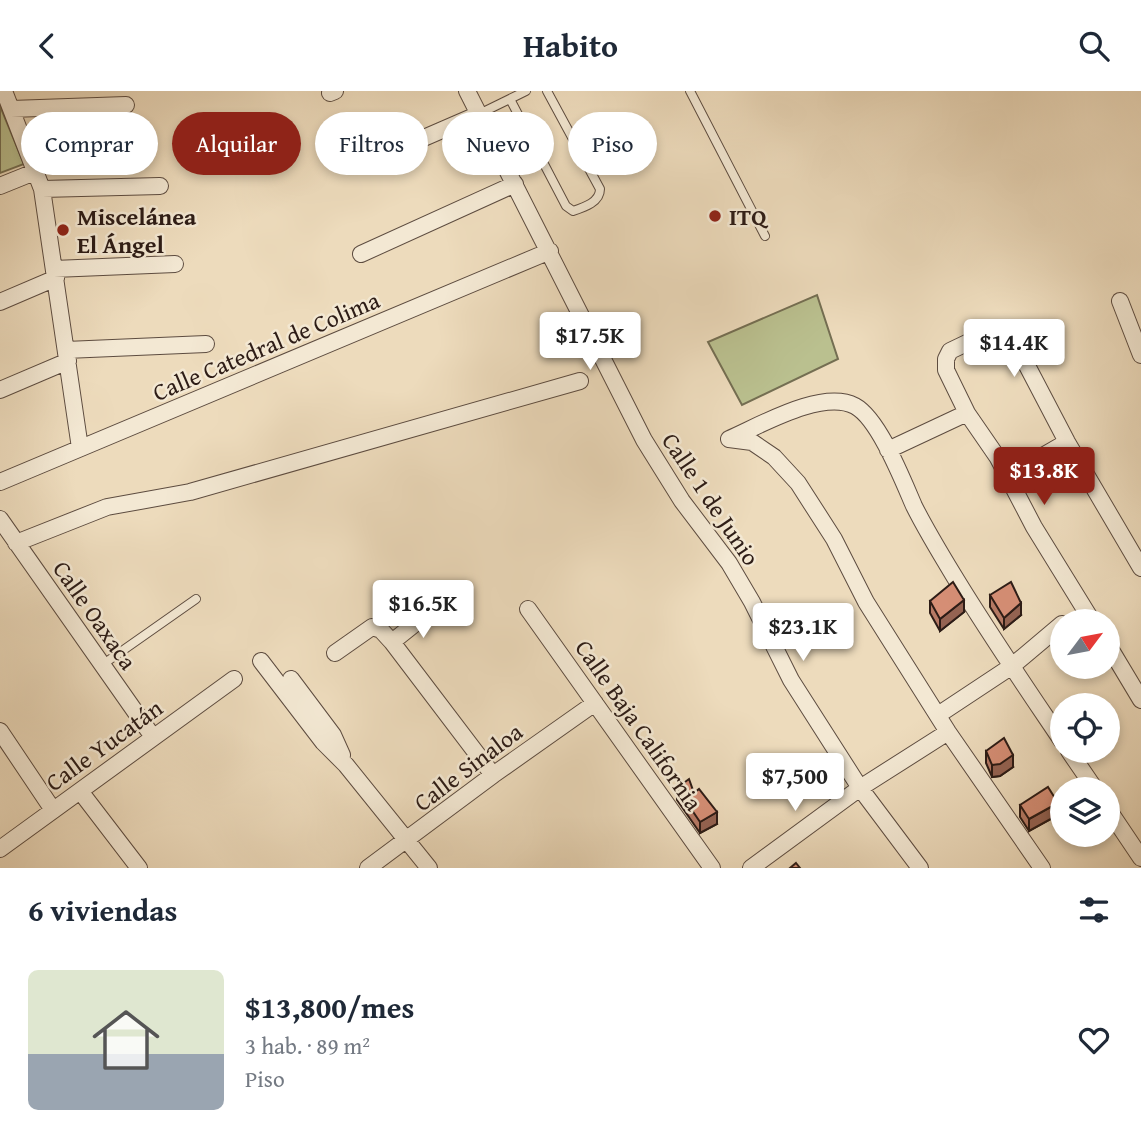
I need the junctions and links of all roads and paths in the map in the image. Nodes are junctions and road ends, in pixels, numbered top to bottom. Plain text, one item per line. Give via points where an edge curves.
1 (4, 91) edge
2 (467, 91) edge
3 (526, 91) edge
4 (547, 91) edge
5 (690, 91) edge
6 (510, 99) junction
7 (126, 105) dead end
8 (11, 109) junction
9 (478, 112) edge
10 (483, 112) edge
11 (21, 133) edge
12 (27, 175) edge
13 (38, 175) edge
14 (510, 175) edge
15 (515, 184) junction
16 (0, 186) edge
17 (160, 186) dead end
18 (42, 189) junction
19 (765, 236) dead end
20 (550, 251) junction
21 (361, 254) dead end
22 (175, 264) dead end
23 (55, 273) junction
24 (1120, 301) dead end
25 (0, 302) edge
26 (206, 344) dead end
27 (67, 355) junction
28 (1141, 355) edge
29 (580, 381) dead end
30 (0, 390) edge
31 (967, 413) junction
32 (1066, 442) junction
33 (80, 448) junction
34 (888, 450) junction
35 (1008, 476) junction
36 (0, 482) edge
37 (0, 519) edge
38 (16, 543) junction
39 (1141, 568) edge
40 (196, 599) dead end
41 (528, 609) dead end
42 (1083, 609) edge
43 (432, 610) dead end
44 (1050, 635) edge
45 (392, 642) junction
46 (335, 653) dead end
47 (261, 661) dead end
48 (102, 665) junction
49 (1120, 665) edge
50 (1012, 666) junction
51 (234, 678) dead end
52 (291, 678) dead end
53 (1141, 700) edge
54 (595, 703) junction
55 (938, 716) junction
56 (1050, 723) edge
57 (0, 731) edge
58 (948, 732) junction
59 (153, 737) junction
60 (346, 765) junction
61 (493, 775) junction
62 (860, 788) junction
63 (80, 790) junction
64 (53, 810) junction
65 (1120, 827) edge
66 (408, 840) junction
67 (0, 849) edge
68 (1141, 858) edge
69 (139, 868) edge
70 (369, 868) edge
71 (429, 868) edge
72 (712, 868) edge
73 (751, 868) edge
74 (920, 868) edge
75 (1042, 868) edge

1 - 8 street
2 - 9 street, Calle 1 de Junio
3 - 6 lane
4 - 6 lane via 600,189 596,200 573,211 566,206
5 - 19 lane
6 - 10 lane
7 - 8 street
8 - 11 street
12 - 16 street
13 - 18 street
14 - 15 street, Calle 1 de Junio
15 - 20 street, Calle 1 de Junio
15 - 21 street
17 - 18 street
18 - 23 street
20 - 33 street, Calle Catedral de Colima
20 - 62 street, Calle 1 de Junio via 644,440 729,563 791,680
22 - 23 street
23 - 25 street
23 - 27 street
24 - 28 street
26 - 27 street
27 - 30 street
27 - 33 street
29 - 38 street via 190,492 107,507
31 - 32 street via 946,370 946,359 950,351 1004,329 1016,342
31 - 34 street
31 - 35 street
32 - 35 street
32 - 39 street
33 - 36 street, Calle Catedral de Colima
34 - 50 street via 921,520
34 - 55 street via 866,414 853,405 833,401 792,410 729,439 752,442 798,483
35 - 42 street
37 - 38 street, Calle Oaxaca
38 - 48 street, Calle Oaxaca
40 - 48 lane
41 - 54 street, Calle Baja California
43 - 45 street
44 - 50 street
45 - 46 street via 372,628
45 - 61 street
47 - 60 street
48 - 59 street, Calle Oaxaca
49 - 53 street
50 - 55 street
50 - 56 street
51 - 59 street, Calle Yucatán
52 - 60 street via 333,735
54 - 61 street, Calle Sinaloa
54 - 72 street, Calle Baja California
55 - 58 street
57 - 64 street
58 - 62 street
58 - 75 street
59 - 63 street, Calle Yucatán
60 - 66 street
61 - 66 street, Calle Sinaloa
62 - 73 street
62 - 74 street, Calle 1 de Junio
63 - 64 street, Calle Yucatán
63 - 69 street
64 - 67 street, Calle Yucatán
65 - 68 street
66 - 70 street, Calle Sinaloa
66 - 71 street

